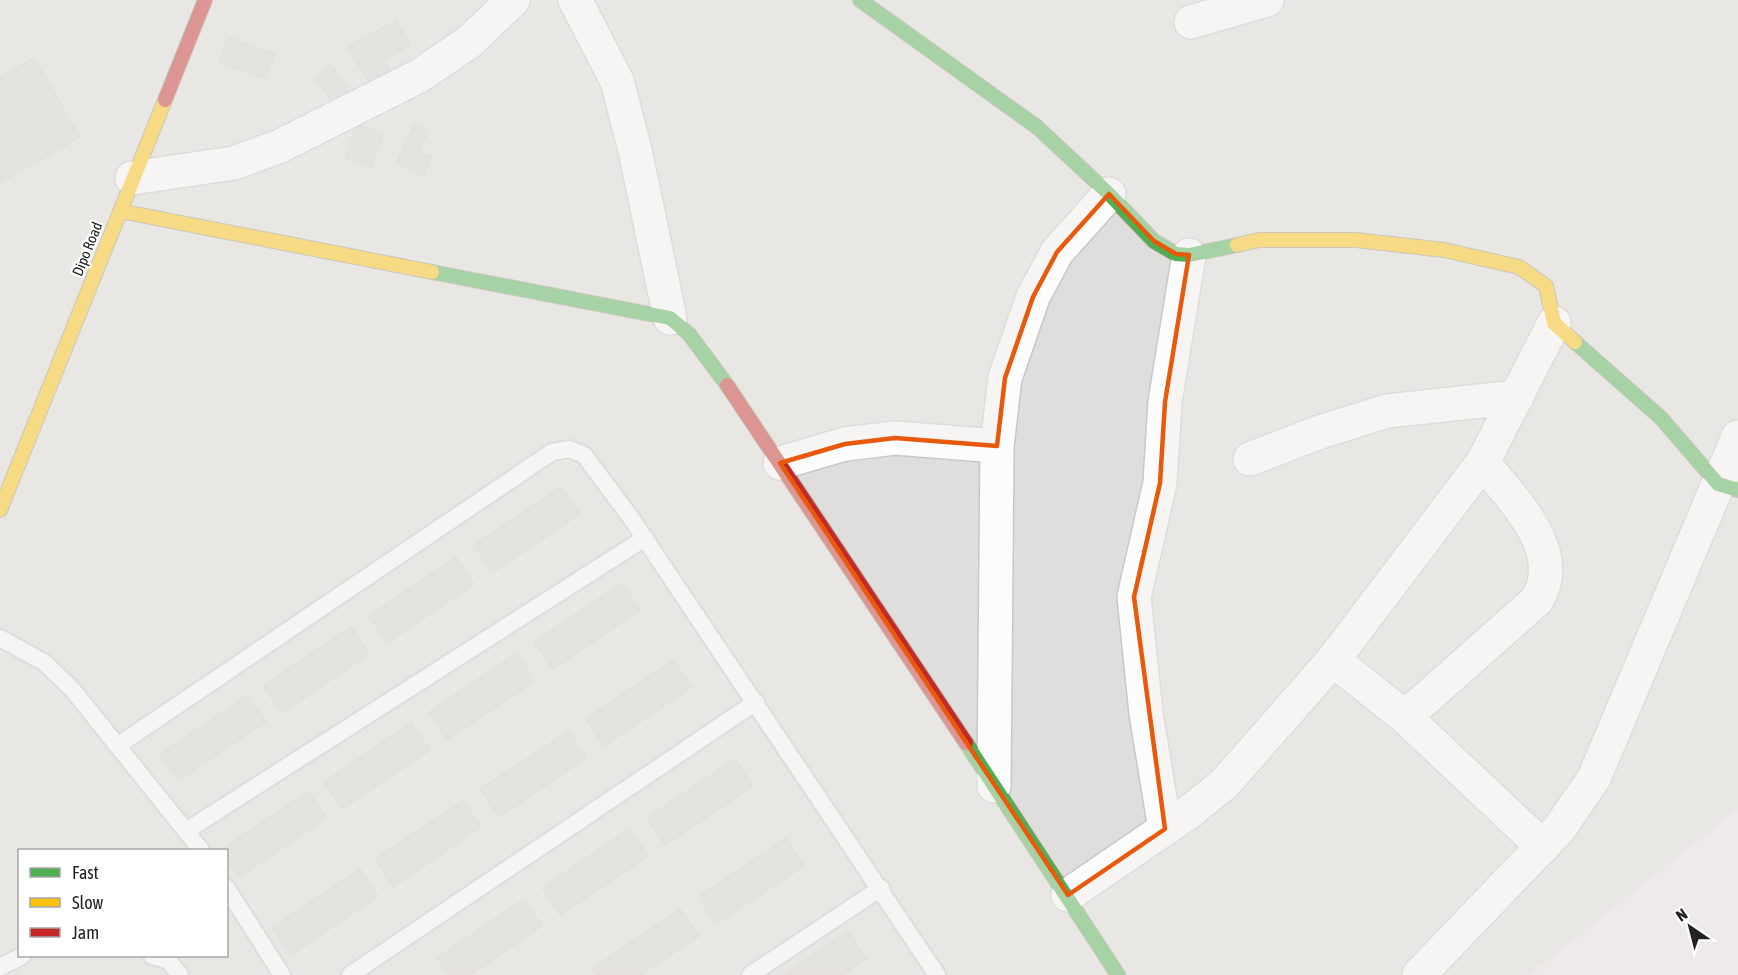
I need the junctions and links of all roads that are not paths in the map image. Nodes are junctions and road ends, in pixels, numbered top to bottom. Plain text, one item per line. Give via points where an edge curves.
1 (205, 0) edge
2 (513, 0) edge
3 (575, 0) edge
4 (860, 0) edge
5 (1267, 0) edge
6 (1191, 22) dead end
7 (132, 178) junction
8 (1109, 194) junction
9 (120, 211) junction
10 (1189, 255) junction
11 (670, 318) junction
12 (1554, 323) junction
13 (1517, 397) junction
14 (1738, 437) edge
15 (997, 446) junction
16 (1250, 459) dead end
17 (1483, 462) junction
18 (780, 463) junction
19 (1728, 487) edge
20 (0, 510) edge
21 (645, 538) junction
22 (0, 638) edge
23 (1333, 660) junction
24 (756, 702) junction
25 (1405, 717) junction
26 (117, 746) junction
27 (994, 786) junction
28 (1165, 829) junction
29 (186, 831) junction
30 (1543, 847) junction
31 (200, 849) edge
32 (881, 888) junction
33 (228, 890) edge
34 (1068, 895) junction
35 (20, 957) edge
36 (156, 957) edge
37 (0, 967) edge
38 (180, 975) edge
39 (282, 975) edge
40 (350, 975) edge
41 (750, 975) edge
42 (937, 975) edge
43 (1118, 975) edge
44 (1419, 975) edge

1 - 7 street, Dipo Road
2 - 7 street via 469,42 419,76 280,146 234,163
3 - 11 street via 616,81 635,150
4 - 8 street via 1037,127
5 - 6 street
7 - 9 street, Dipo Road
8 - 10 street via 1154,241 1176,254
8 - 15 street via 1057,252 1033,297 1005,378
9 - 11 street
9 - 20 street, Dipo Road
10 - 12 street via 1259,240 1356,240 1444,250 1519,267 1532,274 1546,286
10 - 28 street via 1165,402 1160,483 1134,597 1146,713
11 - 18 street via 711,362
12 - 13 street
12 - 19 street via 1661,418
13 - 16 street via 1386,411
13 - 17 street
14 - 19 street
15 - 18 street via 895,438 845,444
15 - 27 street
17 - 23 street
17 - 25 street via 1531,523 1543,549 1545,587 1537,600
18 - 27 street
19 - 30 street via 1594,778
21 - 24 lane
21 - 26 lane via 584,455 570,449 552,452
21 - 29 lane
22 - 26 lane via 45,663 72,689
23 - 25 street
23 - 28 street via 1224,784
24 - 32 lane
24 - 40 lane
25 - 30 street
26 - 29 lane
27 - 34 street
28 - 34 street
29 - 31 lane
30 - 44 street
32 - 41 lane
32 - 42 lane
33 - 39 lane
34 - 43 street
35 - 37 lane
36 - 38 lane via 168,960

